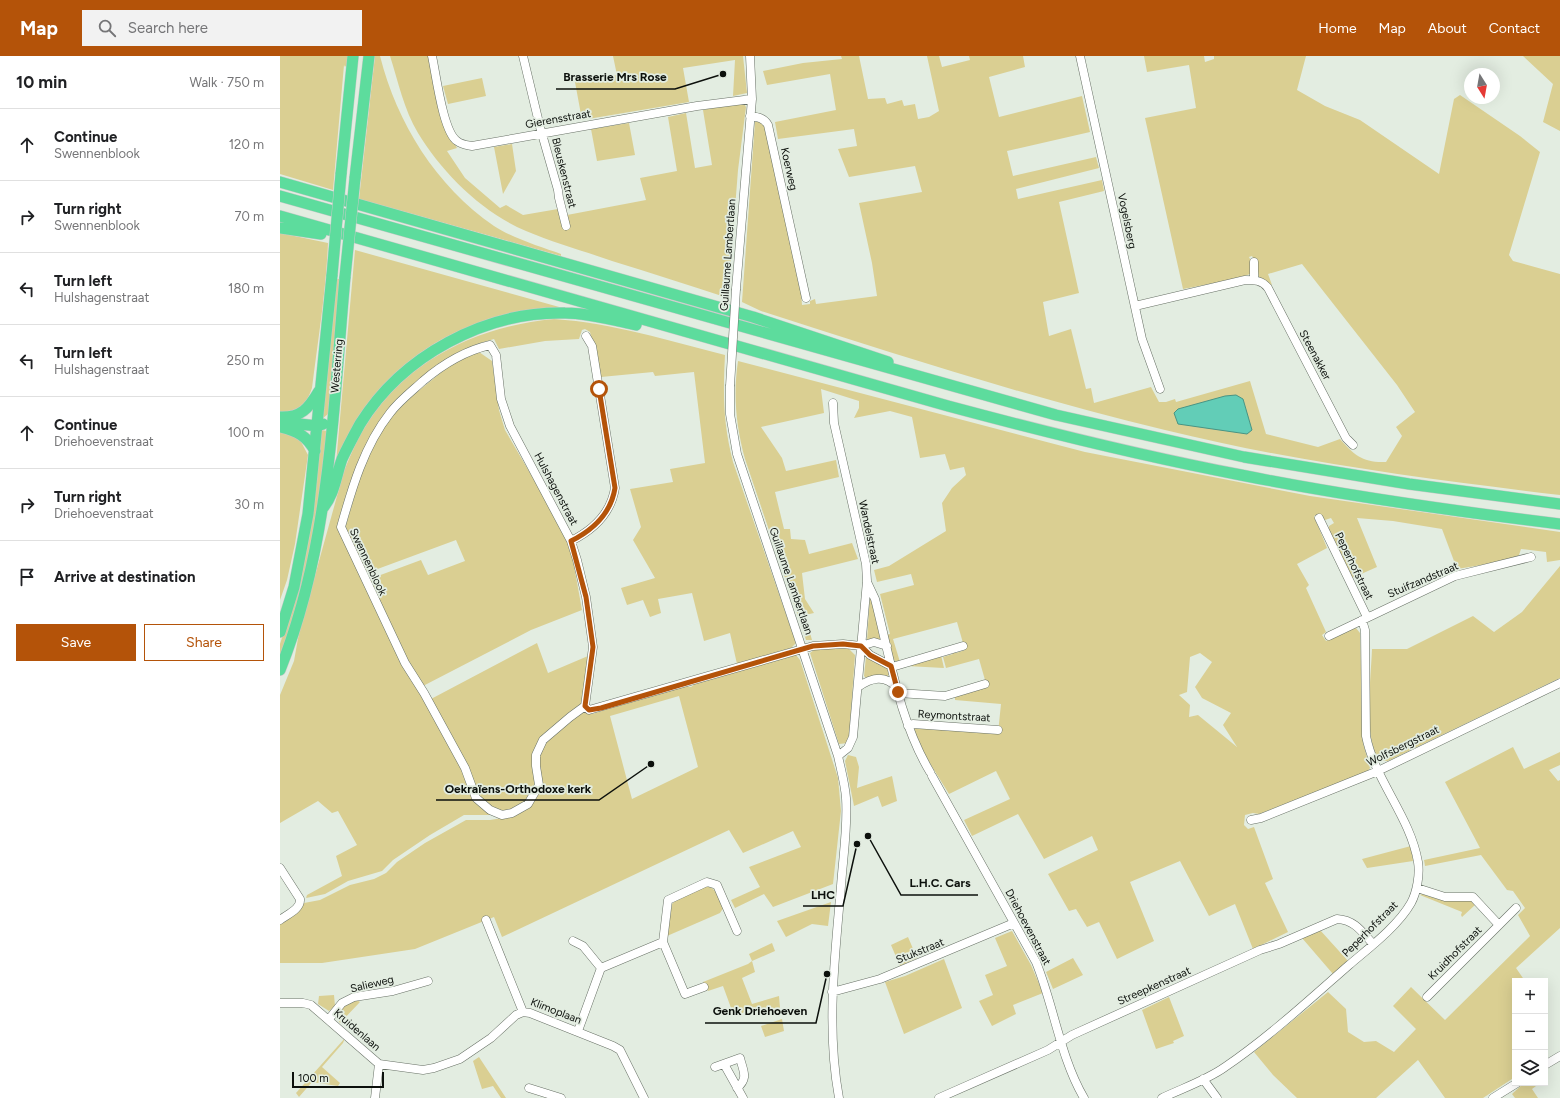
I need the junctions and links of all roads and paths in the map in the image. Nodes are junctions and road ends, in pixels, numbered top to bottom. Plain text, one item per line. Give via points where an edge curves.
1 (353, 56) edge
2 (369, 56) edge
3 (432, 56) edge
4 (523, 56) edge
5 (750, 56) edge
6 (1080, 56) edge
7 (752, 99) junction
8 (750, 116) junction
9 (542, 132) junction
10 (280, 182) edge
11 (280, 196) edge
12 (280, 216) edge
13 (566, 226) dead end
14 (280, 228) edge
15 (348, 236) junction
16 (1254, 262) dead end
17 (1254, 280) junction
18 (806, 298) dead end
19 (1135, 306) junction
20 (662, 325) junction
21 (586, 336) dead end
22 (490, 345) joint
23 (916, 377) junction
24 (321, 387) junction
25 (1160, 388) dead end
26 (832, 403) dead end
27 (280, 417) edge
28 (332, 417) junction
29 (280, 421) edge
30 (280, 426) edge
31 (318, 426) junction
32 (1352, 445) dead end
33 (315, 451) junction
34 (1560, 504) edge
35 (322, 509) junction
36 (1330, 520) dead end
37 (1560, 524) edge
38 (571, 541) junction
39 (1531, 558) dead end
40 (867, 582) junction
41 (1364, 619) junction
42 (280, 632) edge
43 (1329, 636) dead end
44 (861, 646) junction
45 (887, 646) junction
46 (963, 646) dead end
47 (802, 648) junction
48 (892, 666) junction
49 (280, 670) edge
50 (1560, 683) edge
51 (985, 684) dead end
52 (858, 687) junction
53 (898, 690) junction
54 (585, 706) junction
55 (908, 726) junction
56 (998, 730) dead end
57 (838, 756) junction
58 (1378, 771) junction
59 (1251, 820) dead end
60 (280, 868) edge
61 (1417, 888) junction
62 (1516, 908) dead end
63 (280, 920) edge
64 (486, 920) dead end
65 (1014, 923) junction
66 (1499, 925) junction
67 (737, 931) dead end
68 (573, 941) dead end
69 (662, 942) junction
70 (1374, 944) junction
71 (602, 968) junction
72 (428, 981) dead end
73 (704, 987) dead end
74 (832, 992) junction
75 (1427, 997) dead end
76 (280, 1003) edge
77 (523, 1012) junction
78 (329, 1019) junction
79 (578, 1032) junction
80 (1062, 1042) junction
81 (1560, 1056) edge
82 (1548, 1063) edge
83 (379, 1064) junction
84 (724, 1064) junction
85 (715, 1066) dead end
86 (1203, 1078) junction
87 (1512, 1086) edge
88 (529, 1088) dead end
89 (737, 1088) junction
90 (539, 1094) edge
91 (375, 1098) edge
92 (561, 1098) edge
93 (644, 1098) edge
94 (743, 1098) edge
95 (839, 1098) edge
96 (939, 1098) edge
97 (1084, 1098) edge
98 (1162, 1098) edge
99 (1217, 1098) edge
100 (1493, 1098) edge

1 - 24 highway, Westerring, bridge
2 - 28 highway, Westerring, bridge
3 - 9 street, Gierensstraat via 440,99 451,134 456,141 472,146
4 - 9 street, Bleuskenstraat
5 - 7 street
6 - 19 street, Vogelsberg
7 - 8 street
7 - 9 street, Gierensstraat
8 - 18 street, Koerweg via 761,118 768,125
8 - 47 street, Guillaume Lambertlaan, bridge via 736,289 730,414 737,454
9 - 13 street, Bleuskenstraat
10 - 23 highway via 754,317 904,367
11 - 23 highway
12 - 15 highway
14 - 15 highway
15 - 20 highway
16 - 17 street
17 - 19 street
17 - 32 street, Steenakker via 1268,288
19 - 25 street, Vogelsberg via 1145,351
20 - 35 highway via 638,325 566,313 544,313 495,323 446,343 406,372 371,409 342,458 330,501
20 - 37 highway via 948,406 1130,452 1326,491
21 - 38 street via 592,346 615,488 613,499 600,520
22 - 38 street, Hulshagenstraat via 496,355 501,399 510,426
22 - 54 street, Swennenblook via 474,348 435,372 390,412 362,463 351,489 340,528 405,663 465,768 476,798 490,810 502,815 512,813 523,808 533,798 539,785 536,755 543,740
23 - 34 highway via 1056,415 1244,457 1409,484
24 - 27 highway via 309,407 300,414 294,417
24 - 31 highway, Westerring
26 - 40 street, Wandelstraat via 834,423 866,564
28 - 31 highway
28 - 35 highway, Westerring
29 - 31 highway
30 - 33 highway via 302,435
31 - 33 highway, Westerring
33 - 42 highway, Westerring via 301,555
35 - 49 highway, Westerring via 304,599
36 - 41 street, Peperhofstraat via 1321,521
38 - 54 street, Hulshagenstraat via 586,597 593,647
39 - 41 street, Stuifzandstraat via 1455,576
40 - 44 street, Wandelstraat
40 - 45 street, Driehoevenstraat via 875,599
41 - 43 street, Stuifzandstraat
41 - 58 street, Peperhofstraat via 1366,736 1369,752
44 - 45 street via 874,642
44 - 47 street via 843,644
44 - 48 street via 870,655
44 - 52 street, Wandelstraat
45 - 48 street, Driehoevenstraat
46 - 48 street
47 - 54 street via 601,708 589,710
47 - 57 street, Guillaume Lambertlaan
48 - 53 street, Driehoevenstraat
50 - 58 street, Wolfsbergstraat
51 - 53 street via 946,696
52 - 53 street via 869,680 880,678 889,680
52 - 57 street, Wandelstraat via 851,744
53 - 55 street, Driehoevenstraat
55 - 56 street, Reymontstraat via 913,724
55 - 65 street, Driehoevenstraat via 920,756
57 - 74 street, Guillaume Lambertlaan via 844,785 846,815
58 - 59 street, Wolfsbergstraat
58 - 61 street, Peperhofstraat via 1408,830 1418,863
60 - 63 street via 300,898 300,902 298,908
61 - 66 street, Kruidhofstraat via 1445,897 1473,897
61 - 70 street, Peperhofstraat via 1402,915
62 - 66 street, Kruidhofstraat
64 - 77 street, Klimoplaan
65 - 74 street, Stukstraat via 880,979
65 - 80 street, Driehoevenstraat via 1036,962
66 - 75 street, Kruidhofstraat
67 - 69 street via 716,885 707,882 668,900
68 - 71 street via 583,946
69 - 71 street
69 - 73 street via 685,994
70 - 80 street, Streepkenstraat via 1348,920 1338,919 1268,947 1072,1035
70 - 86 street, Peperhofstraat via 1292,1015 1224,1068
71 - 79 street
72 - 78 street, Salieweg via 393,991 354,997 342,1003
74 - 95 street, Guillaume Lambertlaan via 833,1055
76 - 78 street, Kruidenlaan via 311,1005
77 - 79 street, Klimoplaan via 530,1012
77 - 83 street, Kruidenlaan via 516,1015 488,1041 460,1059 423,1070
78 - 83 street, Kruidenlaan
79 - 93 street, Klimoplaan via 620,1050
80 - 96 street, Streepkenstraat
80 - 97 street, Driehoevenstraat
81 - 82 street
83 - 91 street
84 - 85 street
84 - 89 street
84 - 89 street via 740,1058 745,1078 744,1083
86 - 98 street, Peperhofstraat
86 - 99 street
87 - 100 street
88 - 90 street
89 - 94 street
90 - 92 street

